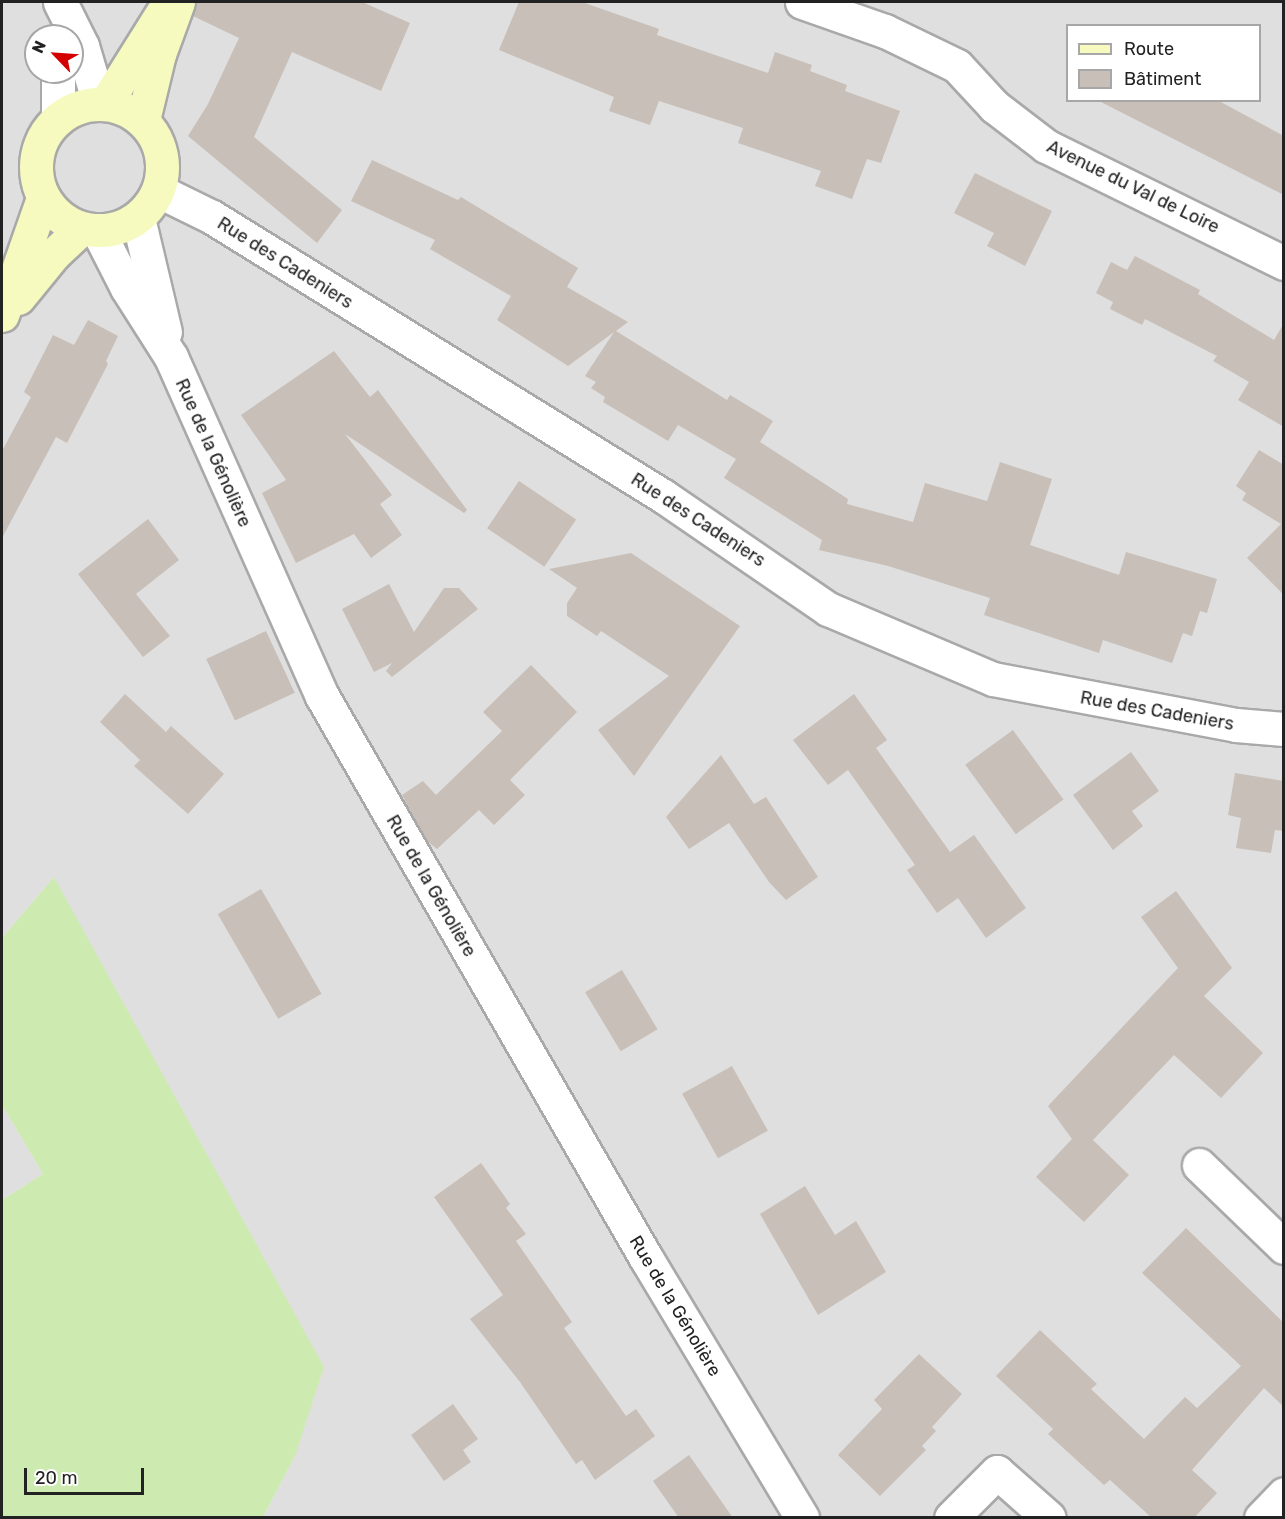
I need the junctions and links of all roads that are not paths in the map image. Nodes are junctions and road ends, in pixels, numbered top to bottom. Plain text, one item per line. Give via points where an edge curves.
1 (48, 2) edge
2 (60, 2) edge
3 (170, 2) edge
4 (178, 2) edge
5 (802, 2) edge
6 (53, 24) edge
7 (58, 84) edge
8 (102, 103) junction
9 (58, 118) junction
10 (142, 120) junction
11 (159, 190) junction
12 (43, 198) junction
13 (138, 218) junction
14 (89, 230) junction
15 (1284, 263) edge
16 (2, 316) edge
17 (171, 357) junction
18 (1284, 729) edge
19 (1198, 1166) dead end
20 (1284, 1247) edge
21 (729, 1397) junction
22 (1284, 1494) edge
23 (802, 1518) edge
24 (821, 1518) edge
25 (951, 1518) edge
26 (1049, 1518) edge
27 (1261, 1518) edge

1 - 6 street
2 - 8 street via 82,46
3 - 8 main road
4 - 10 main road
5 - 15 street, Avenue du Val de Loire via 885,31 957,66 995,106 1046,146
7 - 9 street
8 - 9 main road via 84,105
8 - 10 main road via 125,109
9 - 12 main road via 46,131 36,164
10 - 11 main road via 162,153
11 - 13 main road
11 - 18 street, Rue des Cadeniers via 212,217 663,496 828,609 993,680 1165,713
12 - 14 main road via 66,222
12 - 16 main road
13 - 14 main road via 119,228
13 - 17 street, Rue de la Génolière
14 - 16 main road via 54,254
14 - 17 street, Rue de la Génolière
17 - 21 street, Rue de la Génolière via 321,696
19 - 20 street
21 - 23 street, Rue de la Génolière
21 - 24 street, Rue de la Génolière
22 - 27 street
25 - 26 street via 997,1472

